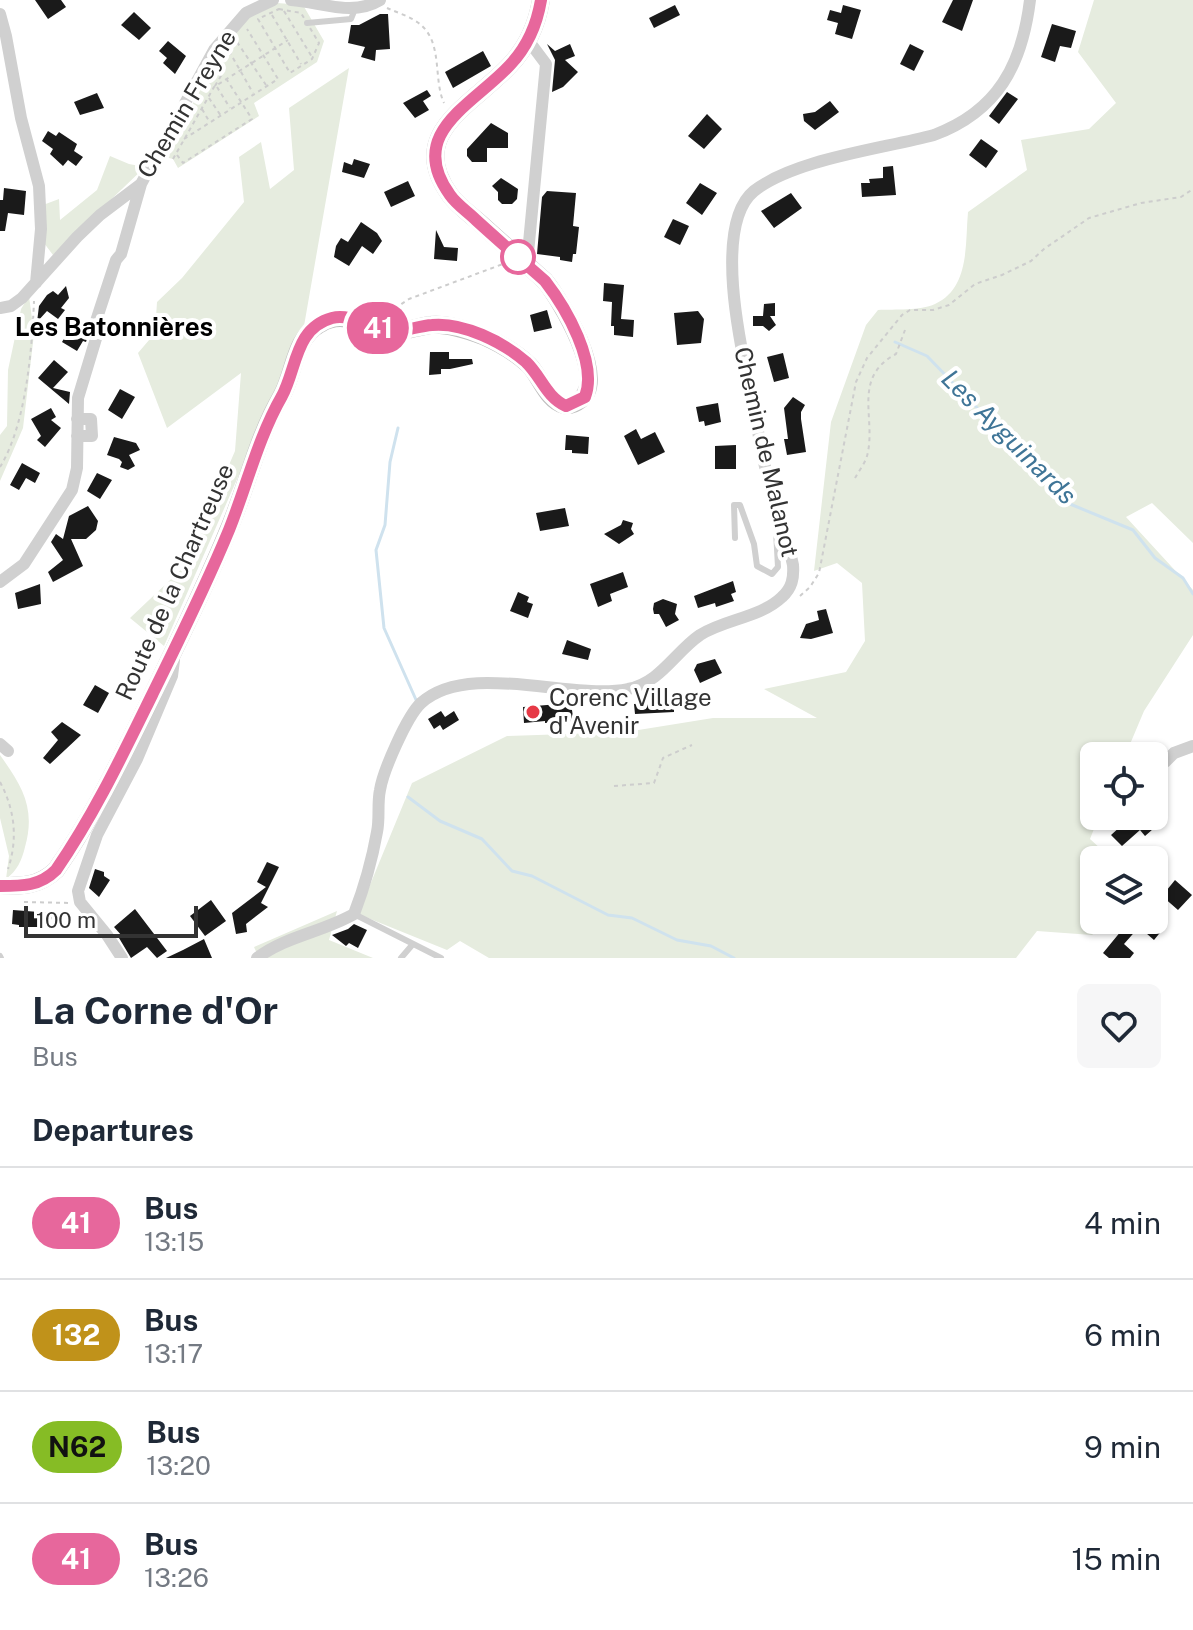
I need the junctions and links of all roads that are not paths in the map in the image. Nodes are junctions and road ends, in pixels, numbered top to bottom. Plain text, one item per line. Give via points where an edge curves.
1 (1030, 0) edge
2 (378, 1) edge
3 (537, 1) edge
4 (288, 5) edge
5 (272, 6) edge
6 (355, 9) junction
7 (0, 14) edge
8 (307, 23) road end
9 (528, 40) junction
10 (141, 184) junction
11 (521, 260) junction
12 (36, 283) junction
13 (0, 308) edge
14 (782, 527) junction
15 (735, 538) dead end
16 (0, 582) edge
17 (174, 651) junction
18 (1193, 746) edge
19 (1168, 759) edge
20 (0, 886) edge
21 (354, 914) junction
22 (413, 944) junction
23 (122, 958) edge
24 (257, 958) edge
25 (401, 958) edge
26 (441, 958) edge

1 - 14 street, Chemin de Malanot via 1024,40 1008,77 973,115 934,135 798,168 751,193 741,210 732,251 736,319
2 - 6 street
3 - 9 main road, Route de la Chartreuse via 537,20
4 - 6 street
5 - 10 street, Chemin Freyne via 246,13 214,50
6 - 8 lane via 351,19
7 - 12 street via 38,178
9 - 11 street via 546,64 528,253
9 - 11 main road, Route de la Chartreuse via 512,63 443,128 434,160 452,198
10 - 12 street, Chemin Freyne via 100,215
10 - 16 street via 96,321 98,332 78,398 72,490 24,564
11 - 17 main road, Route de la Chartreuse via 551,288 571,322 588,370 585,397 566,406 559,403 517,355 454,327 434,324 390,331 346,317 319,324 301,343 229,529
12 - 13 street, Chemin Freyne via 11,306
14 - 15 lane via 776,531 778,567 772,574 757,566 740,505 734,505
14 - 21 street, Chemin de Malanot via 794,575 788,591 770,607 698,637 636,687 480,683 432,695 420,704 401,735 380,790 378,831
17 - 20 main road, Route de la Chartreuse via 118,764 56,870 29,886
17 - 23 street via 172,676 97,835 78,891 80,902
18 - 19 street
21 - 22 lane
21 - 24 street
22 - 25 lane
22 - 26 lane

